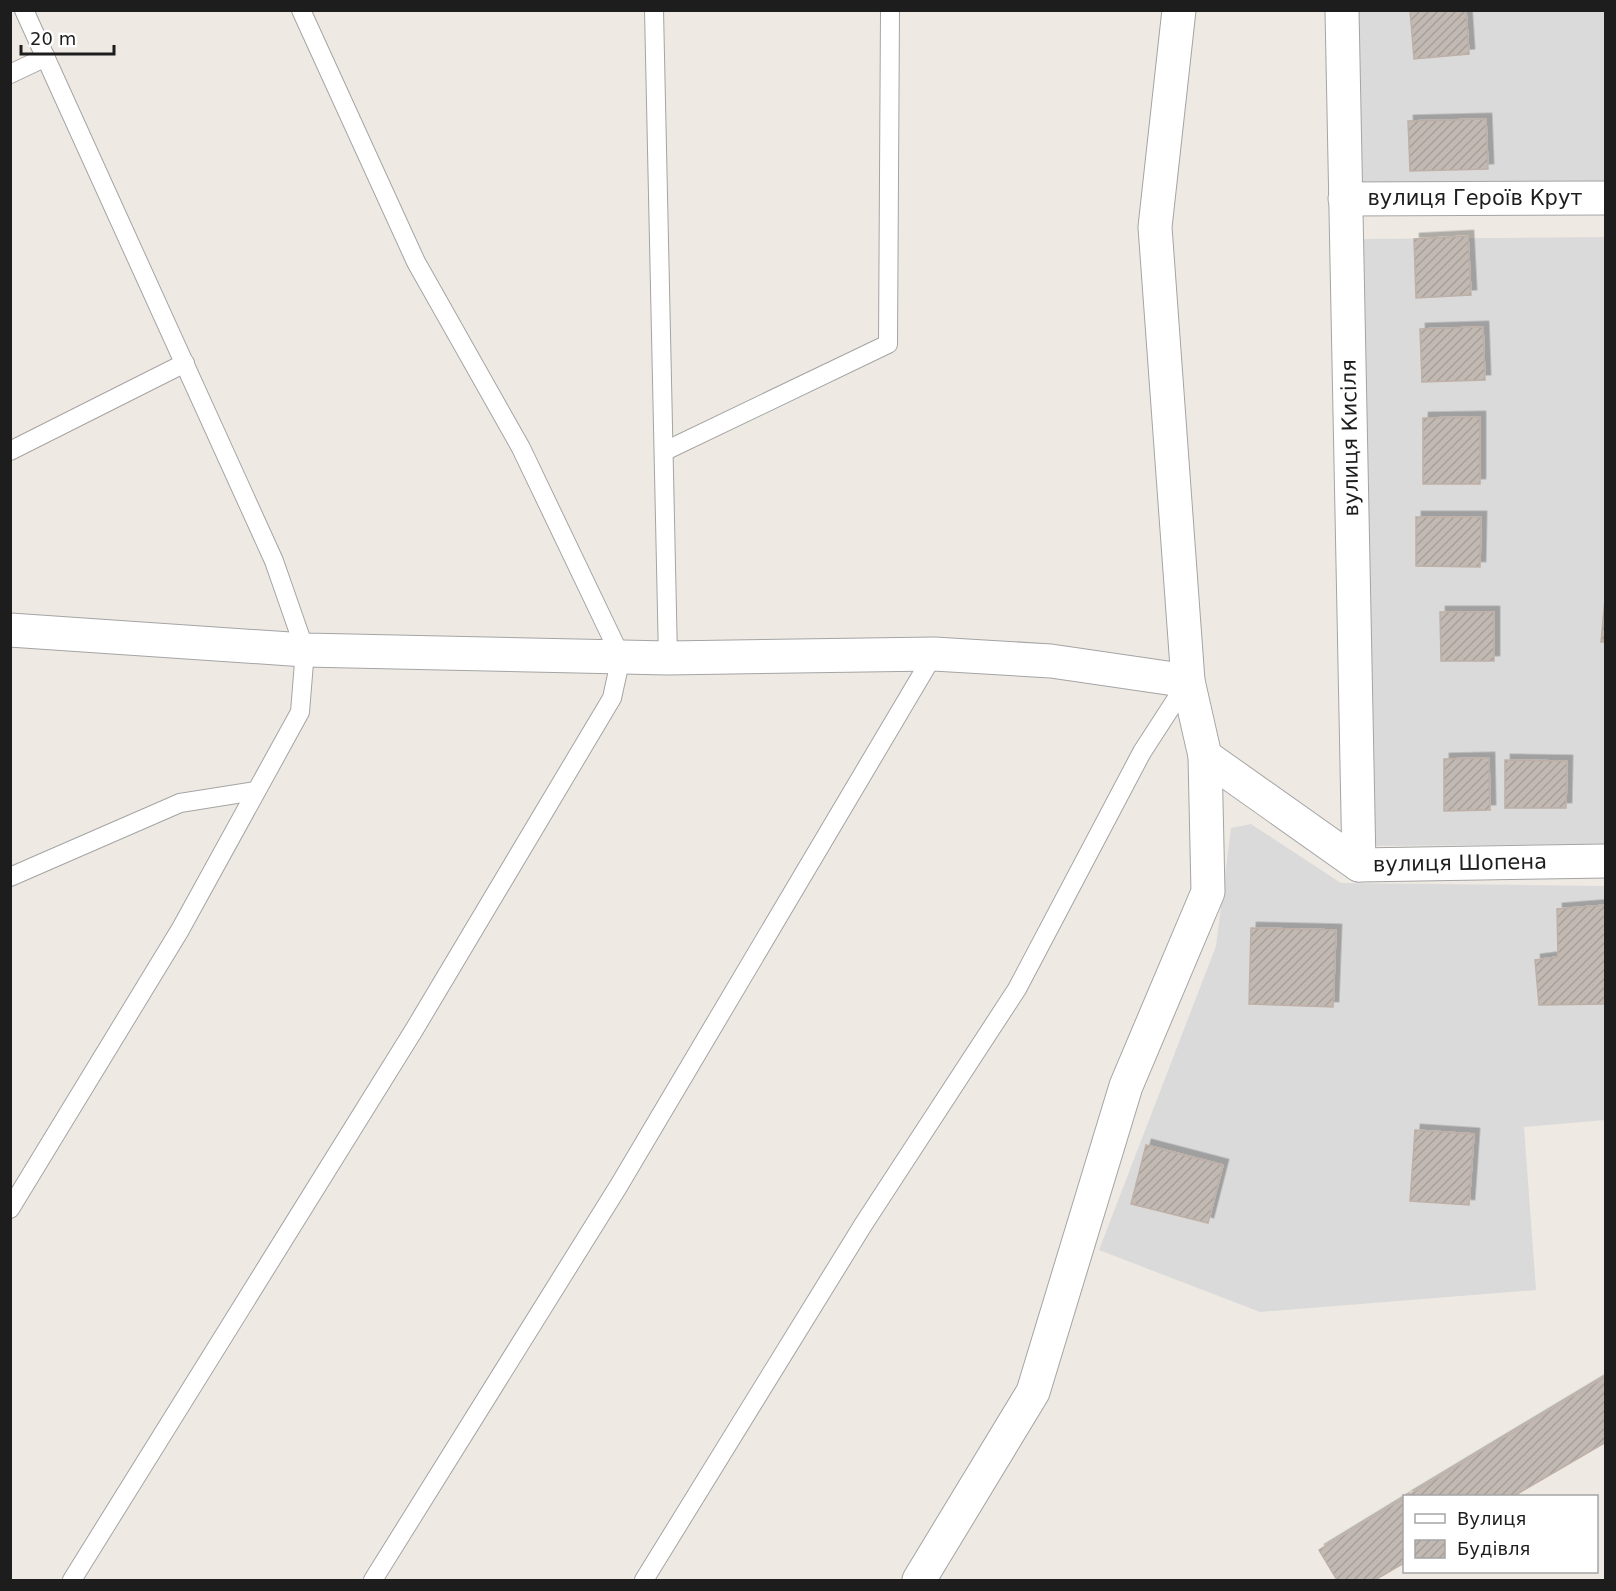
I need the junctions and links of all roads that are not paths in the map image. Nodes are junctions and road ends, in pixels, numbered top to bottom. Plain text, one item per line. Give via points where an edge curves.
1 (24, 10) edge
2 (301, 10) edge
3 (654, 10) edge
4 (891, 10) edge
5 (1179, 10) edge
6 (1342, 10) edge
7 (46, 57) junction
8 (10, 74) edge
9 (1605, 198) edge
10 (1346, 199) junction
11 (185, 363) junction
12 (10, 451) edge
13 (665, 451) junction
14 (10, 630) edge
15 (305, 650) junction
16 (934, 654) junction
17 (621, 657) junction
18 (668, 658) junction
19 (1188, 681) junction
20 (1204, 756) junction
21 (256, 792) junction
22 (1605, 861) edge
23 (1359, 865) junction
24 (10, 877) edge
25 (10, 1209) edge
26 (72, 1581) edge
27 (373, 1581) edge
28 (644, 1581) edge
29 (919, 1581) edge

1 - 7 lane
2 - 17 lane via 416,262 520,448
3 - 13 lane
4 - 13 lane via 888,344
5 - 19 street via 1155,227
6 - 10 street, вулиця Кисіля
7 - 8 lane
7 - 11 lane
9 - 10 street, вулиця Героїв Крут
10 - 23 street, вулиця Кисіля
11 - 12 lane
11 - 15 lane via 274,561
13 - 18 lane
14 - 15 street
15 - 17 street
15 - 21 lane via 300,712
16 - 18 street
16 - 19 street via 1051,661
16 - 27 lane via 618,1187
17 - 18 street
17 - 26 lane via 612,699 414,1030
19 - 20 street
19 - 28 lane via 1142,752 1017,989 863,1226
20 - 23 street, вулиця Шопена
20 - 29 street via 1208,892 1126,1086 1033,1392
21 - 24 lane via 180,803
21 - 25 lane via 180,930
22 - 23 street, вулиця Шопена

